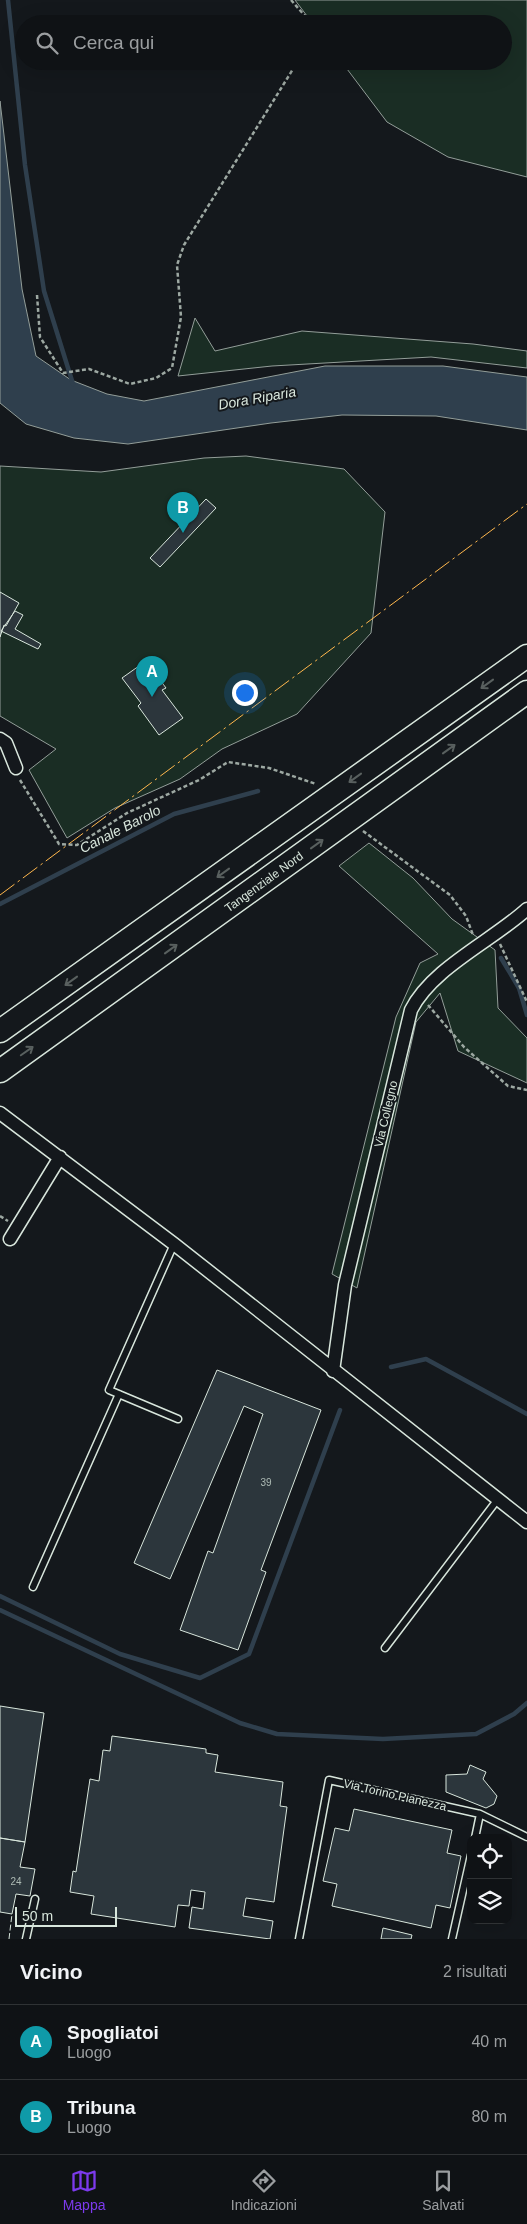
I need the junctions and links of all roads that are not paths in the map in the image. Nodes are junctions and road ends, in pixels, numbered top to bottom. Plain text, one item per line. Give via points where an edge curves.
1 (527, 656) edge
2 (527, 692) edge
3 (0, 739) edge
4 (16, 768) road end
5 (527, 909) edge
6 (0, 1031) edge
7 (0, 1071) edge
8 (2, 1117) edge
9 (60, 1157) junction
10 (10, 1239) dead end
11 (174, 1244) junction
12 (333, 1371) junction
13 (119, 1394) junction
14 (178, 1419) dead end
15 (498, 1499) junction
16 (527, 1522) edge
17 (33, 1587) dead end
18 (385, 1648) dead end
19 (480, 1814) junction
20 (475, 1834) edge
21 (527, 1837) edge
22 (467, 1872) edge
23 (35, 1898) dead end
24 (26, 1939) edge
25 (299, 1939) edge
26 (452, 1939) edge

1 -> 6 highway
7 -> 2 highway, Tangenziale Nord
3 - 4 street via 6,743
5 - 12 street, Via Collegno via 429,983 411,1010 345,1285
8 - 9 street
9 - 10 street
9 - 11 street
11 - 12 street
11 - 13 lane via 109,1390
12 - 15 street
13 - 14 lane
13 - 17 lane
15 - 16 street
15 - 18 lane
19 - 20 lane
19 - 21 lane
19 - 25 lane, Via Torino Pianezza via 329,1780
22 - 26 lane
23 - 24 lane

